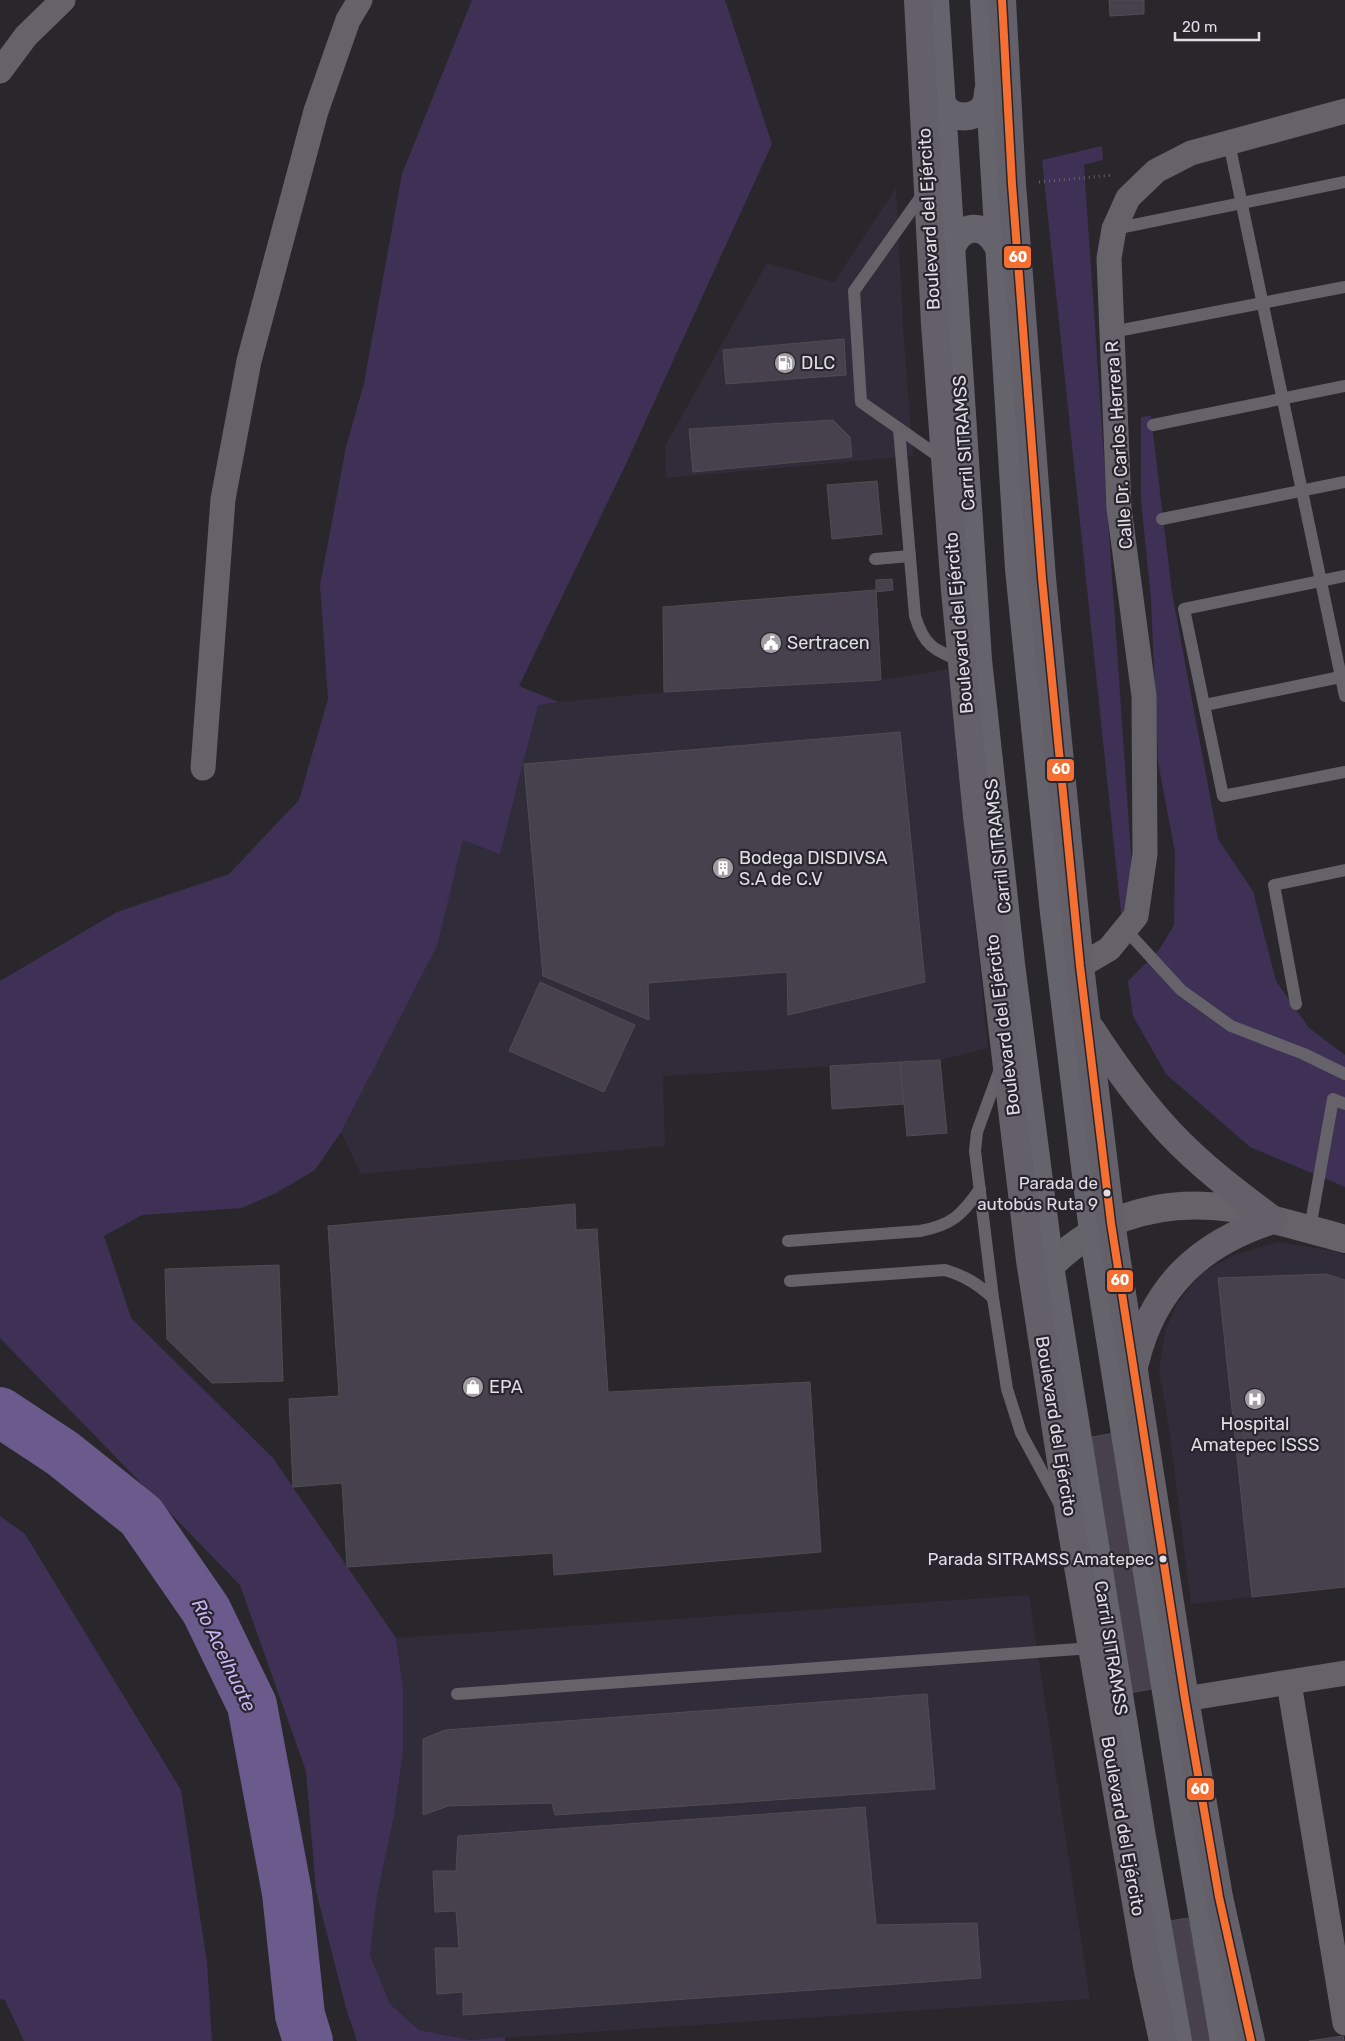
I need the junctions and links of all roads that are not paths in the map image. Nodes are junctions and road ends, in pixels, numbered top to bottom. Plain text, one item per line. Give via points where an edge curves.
1 (63, 0) edge
2 (360, 0) edge
3 (918, 0) edge
4 (935, 0) edge
5 (984, 0) edge
6 (1002, 0) edge
7 (0, 71) edge
8 (988, 92) junction
9 (940, 95) junction
10 (1345, 111) edge
11 (1228, 143) junction
12 (1345, 182) edge
13 (928, 187) junction
14 (1241, 203) junction
15 (1114, 229) junction
16 (998, 246) junction
17 (952, 249) junction
18 (1345, 287) edge
19 (1262, 303) junction
20 (1112, 332) junction
21 (1345, 386) edge
22 (1282, 399) junction
23 (1153, 425) dead end
24 (899, 429) junction
25 (945, 461) junction
26 (1345, 482) edge
27 (1302, 491) junction
28 (1162, 519) dead end
29 (910, 556) junction
30 (874, 559) dead end
31 (1345, 576) edge
32 (1321, 581) junction
33 (961, 660) junction
34 (1343, 676) edge
35 (1345, 696) edge
36 (1205, 705) junction
37 (203, 768) dead end
38 (1345, 772) edge
39 (1345, 870) edge
40 (1125, 929) junction
41 (1080, 966) junction
42 (1296, 1004) dead end
43 (1087, 1024) junction
44 (1006, 1052) junction
45 (1345, 1074) edge
46 (1345, 1104) edge
47 (980, 1189) junction
48 (1273, 1220) junction
49 (1102, 1227) junction
50 (1310, 1228) junction
51 (1345, 1239) edge
52 (788, 1242) dead end
53 (1042, 1274) junction
54 (790, 1281) dead end
55 (993, 1298) junction
56 (1134, 1370) junction
57 (1070, 1520) junction
58 (1092, 1648) junction
59 (1345, 1673) edge
60 (1289, 1683) junction
61 (457, 1694) dead end
62 (1185, 1699) junction
63 (1345, 2024) edge
64 (1163, 2041) edge
65 (1178, 2041) edge
66 (1224, 2041) edge
67 (1251, 2041) edge

1 - 7 street via 26,36
2 - 37 street via 348,20 316,111 249,361 224,499
3 - 13 highway, Boulevard del Ejército
4 - 9 main road, Carril SITRAMSS
5 - 8 main road
6 - 41 highway via 1012,184 1042,578
8 - 9 main road via 986,104 978,113 966,117 954,115 944,107
8 - 16 main road
9 - 17 main road, Carril SITRAMSS
10 - 11 street, Calle Dr. Carlos Herrera R
11 - 14 lane
11 - 15 street, Calle Dr. Carlos Herrera R via 1191,153 1156,171 1128,198
12 - 14 lane
13 - 24 lane via 854,291 861,402
13 - 25 highway, Boulevard del Ejército
14 - 15 lane
14 - 19 lane
15 - 20 street, Calle Dr. Carlos Herrera R via 1109,258
16 - 17 main road via 993,236 974,228 955,239
16 - 49 main road via 1020,568 1054,913
17 - 53 main road, Carril SITRAMSS via 978,660
18 - 19 lane
19 - 20 lane
19 - 22 lane
20 - 40 street, Calle Dr. Carlos Herrera R via 1119,508 1144,696 1146,854 1136,916
21 - 22 lane
22 - 23 lane
22 - 27 lane
24 - 25 lane
24 - 29 lane
25 - 33 highway, Boulevard del Ejército
26 - 27 lane
27 - 28 lane
27 - 32 lane
29 - 30 lane
29 - 33 lane via 915,616 920,632 936,651
31 - 32 lane
32 - 34 lane
32 - 36 lane via 1184,609
33 - 44 highway, Boulevard del Ejército
34 - 35 lane
34 - 36 lane
36 - 38 lane via 1223,796
39 - 42 lane via 1274,885
40 - 41 street, Calle Dr. Carlos Herrera R via 1109,949
40 - 45 lane via 1181,990 1231,1026 1304,1054
41 - 43 highway
43 - 48 highway via 1131,1086 1171,1134
43 - 49 highway
44 - 47 lane via 977,1132 975,1151
44 - 53 highway, Boulevard del Ejército
46 - 50 lane via 1333,1099
47 - 52 lane via 968,1206 940,1227
47 - 55 lane
48 - 49 street via 1233,1208 1192,1204 1150,1209
48 - 50 street
48 - 56 highway via 1223,1240 1181,1274 1150,1318
49 - 53 street
49 - 56 highway
49 - 66 main road via 1188,1830
50 - 51 street
53 - 57 highway, Boulevard del Ejército
53 - 65 main road, Carril SITRAMSS
54 - 55 lane via 945,1270 964,1276
55 - 57 lane via 1007,1389 1021,1434
56 - 62 highway
57 - 58 highway, Boulevard del Ejército
58 - 61 lane
58 - 64 highway, Boulevard del Ejército
59 - 60 street
60 - 62 street
60 - 63 street
62 - 67 highway via 1219,1897

